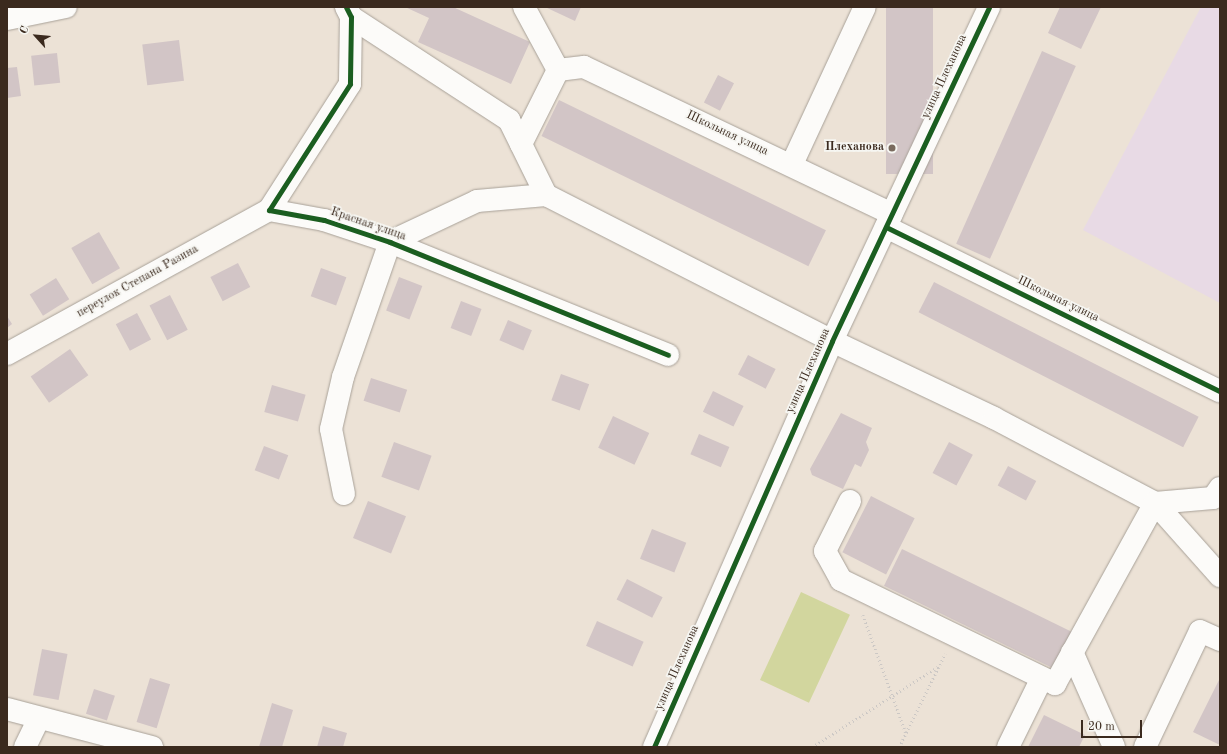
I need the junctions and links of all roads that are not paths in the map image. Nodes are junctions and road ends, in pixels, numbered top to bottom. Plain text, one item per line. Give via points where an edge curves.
1 (66, 7) edge
2 (524, 7) edge
3 (865, 7) edge
4 (989, 7) edge
5 (349, 12) edge
6 (7, 19) edge
7 (558, 70) junction
8 (521, 144) junction
9 (792, 164) junction
10 (546, 195) junction
11 (269, 210) junction
12 (889, 221) junction
13 (390, 242) junction
14 (832, 341) junction
15 (7, 354) edge
16 (668, 355) dead end
17 (1220, 391) edge
18 (1220, 488) edge
19 (344, 494) dead end
20 (850, 501) dead end
21 (1155, 503) junction
22 (1220, 576) edge
23 (1220, 640) edge
24 (1072, 652) junction
25 (1042, 678) junction
26 (7, 709) edge
27 (39, 718) junction
28 (25, 747) edge
29 (152, 747) edge
30 (654, 747) edge
31 (1008, 747) edge
32 (1114, 747) edge
33 (1145, 747) edge

1 - 6 street
2 - 7 street
3 - 9 street
4 - 12 street, улица Плеханова
5 - 8 street via 509,120
5 - 11 street via 350,84
7 - 8 street
7 - 9 street, Школьная улица via 584,67
8 - 10 street
9 - 12 street, Школьная улица
10 - 13 street via 477,201
10 - 14 street
11 - 13 street, Красная улица via 324,220
11 - 15 street, переулок Степана Разина
12 - 14 street, улица Плеханова
12 - 17 street, Школьная улица
13 - 16 street, Красная улица
13 - 19 street via 343,377 331,429
14 - 21 street via 994,418
14 - 30 street, улица Плеханова
18 - 21 street via 1213,498
20 - 25 street via 825,551 840,580
21 - 22 street
21 - 24 street
23 - 33 street via 1200,631
24 - 25 street via 1055,684
24 - 32 street
25 - 31 street
26 - 27 street
27 - 28 street
27 - 29 street

